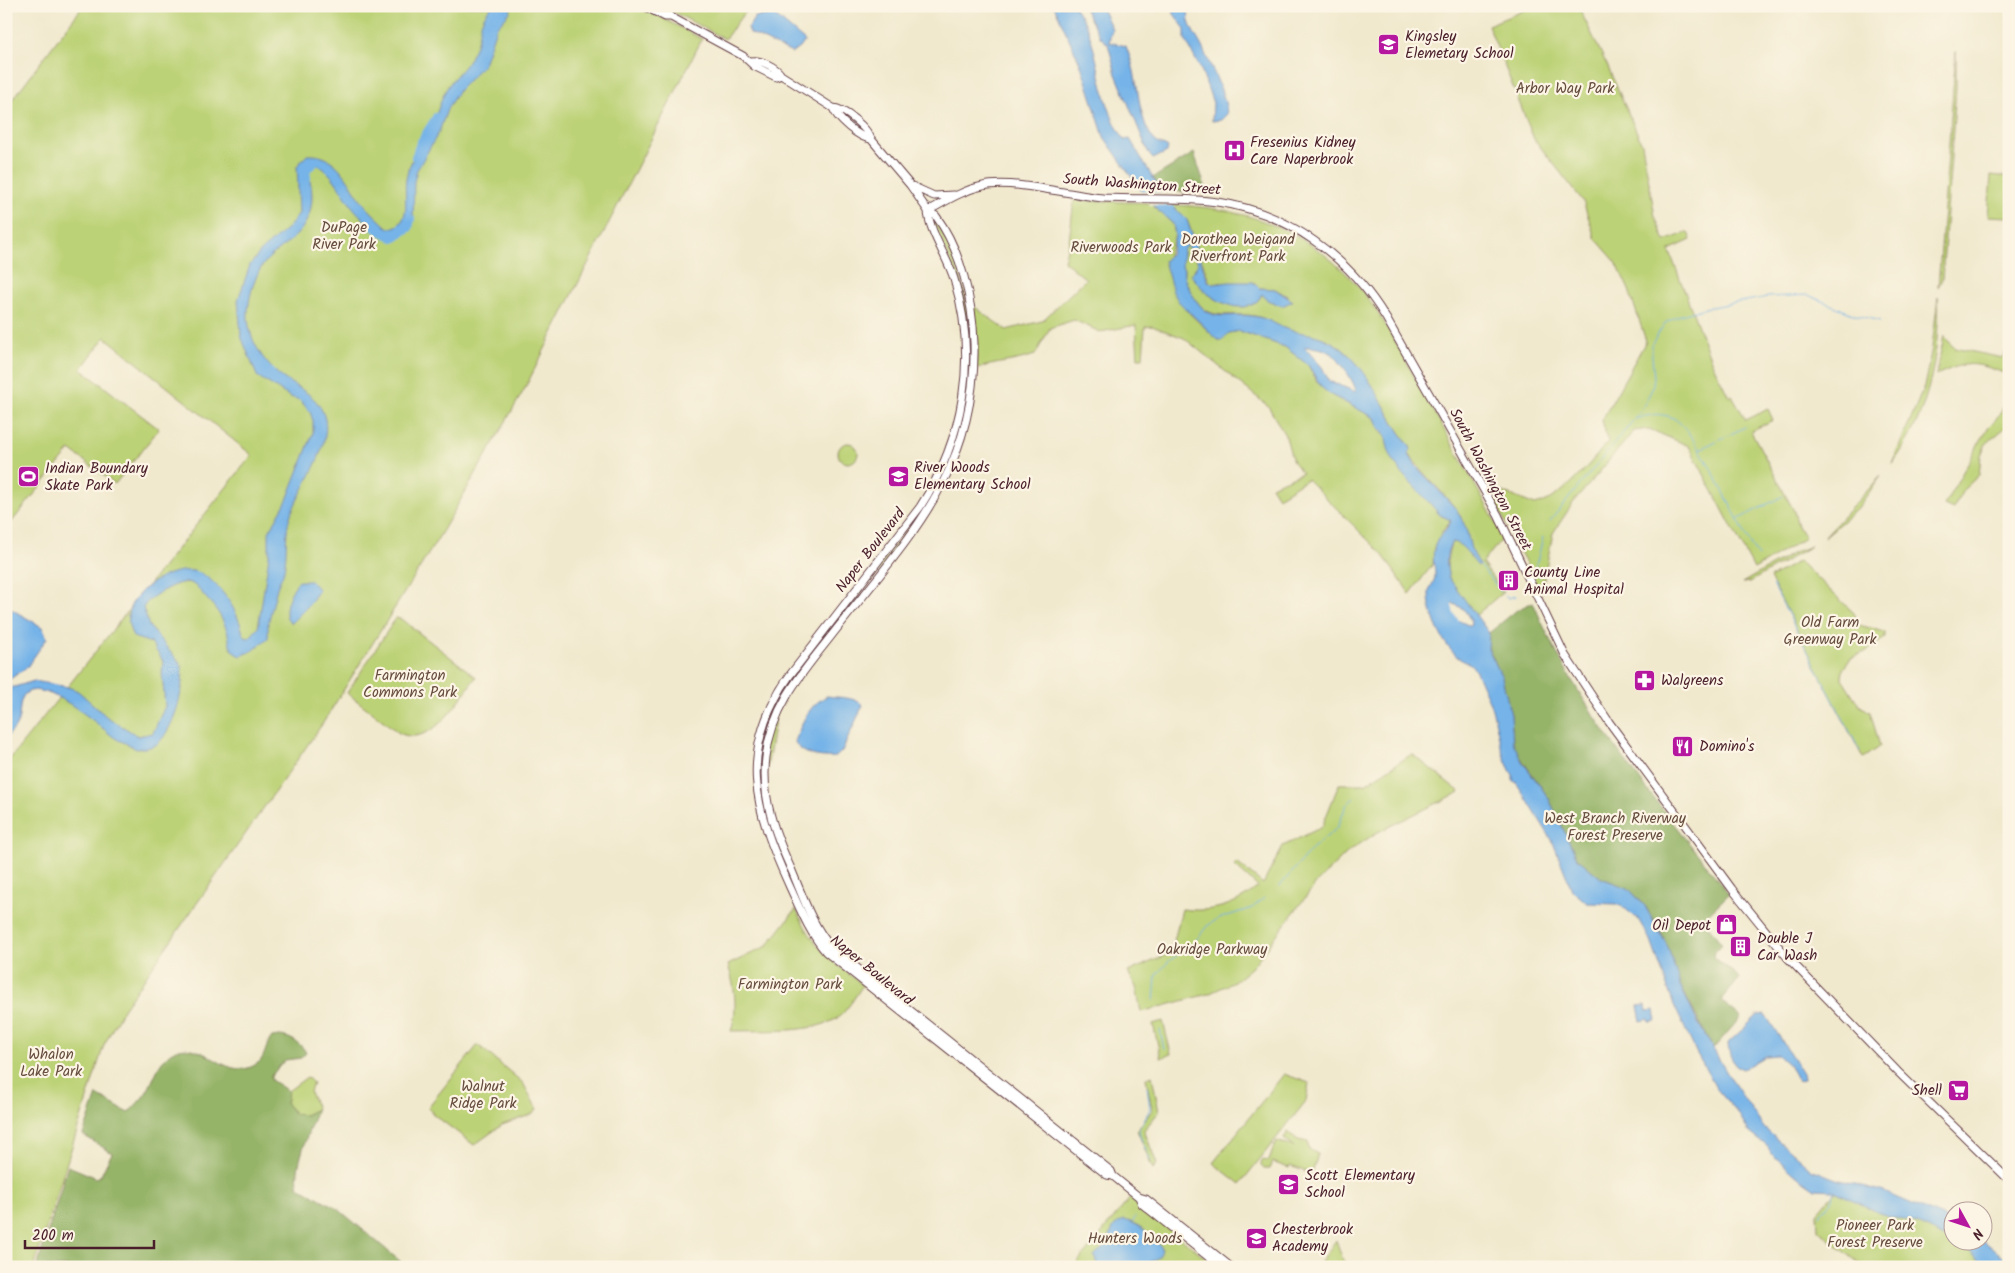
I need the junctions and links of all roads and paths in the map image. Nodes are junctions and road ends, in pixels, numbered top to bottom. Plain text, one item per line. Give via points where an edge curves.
1 (644, 6) edge
2 (657, 6) edge
3 (670, 17) junction
4 (910, 185) junction
5 (957, 195) junction
6 (928, 212) junction
7 (2009, 1180) edge
8 (1139, 1197) junction
9 (1222, 1267) edge
10 (1231, 1267) edge

1 - 3 main road
2 - 3 main road via 668,12
3 - 4 main road, Naper Boulevard via 751,61 754,66 776,77 781,75 833,108 839,108 868,133
4 - 5 main road via 934,196
4 - 6 main road, Naper Boulevard
5 - 6 main road, South Washington Street
5 - 7 main road, South Washington Street via 1000,184 1071,195 1223,203 1274,218 1325,248 1362,283 1386,318 1484,490 1565,654 1608,722 1732,889 1787,956 1898,1072
6 - 8 main road, Naper Boulevard via 936,216 945,232 969,300 974,367 967,420 948,475 932,503 801,673 782,704 767,745 766,802 777,838 811,915 831,947 1111,1171
8 - 9 main road, Naper Boulevard via 1142,1204
8 - 10 main road, Naper Boulevard via 1146,1199

